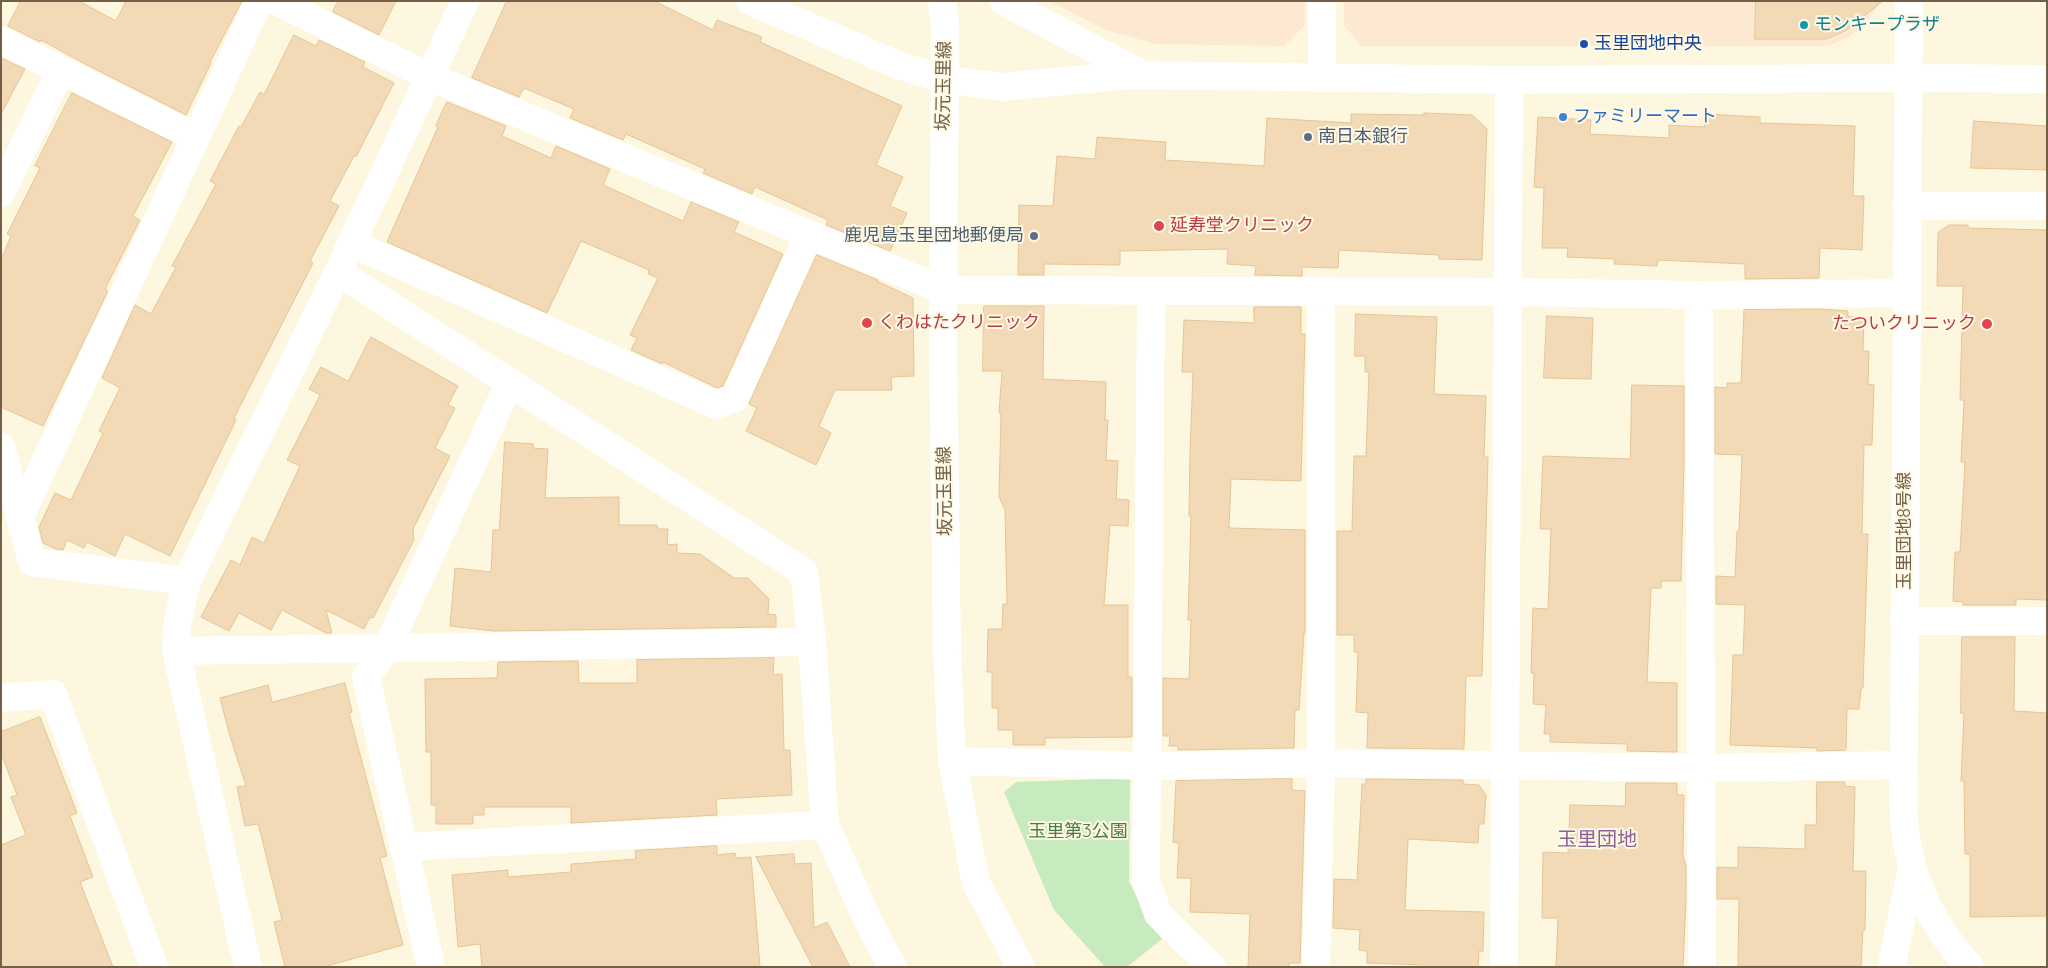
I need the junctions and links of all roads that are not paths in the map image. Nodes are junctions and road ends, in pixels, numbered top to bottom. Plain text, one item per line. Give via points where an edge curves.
1 (259, 1) edge
2 (276, 1) edge
3 (465, 1) edge
4 (750, 1) edge
5 (942, 1) edge
6 (1004, 1) edge
7 (1322, 1) edge
8 (1909, 1) edge
9 (1, 40) edge
10 (62, 70) junction
11 (1143, 75) junction
12 (430, 77) junction
13 (1322, 77) junction
14 (944, 78) junction
15 (1908, 78) junction
16 (2047, 79) edge
17 (1509, 80) junction
18 (196, 137) junction
19 (1, 193) edge
20 (1907, 206) junction
21 (2047, 206) edge
22 (809, 234) junction
23 (351, 243) junction
24 (338, 272) junction
25 (943, 290) junction
26 (1151, 291) junction
27 (1507, 292) junction
28 (1907, 292) junction
29 (1321, 293) junction
30 (1699, 295) junction
31 (510, 382) junction
32 (1, 447) edge
33 (20, 517) junction
34 (187, 581) junction
35 (1904, 621) junction
36 (2047, 621) edge
37 (812, 642) junction
38 (387, 648) junction
39 (176, 651) junction
40 (1, 698) edge
41 (952, 761) junction
42 (1320, 763) junction
43 (1149, 766) junction
44 (1505, 766) junction
45 (1904, 766) junction
46 (1701, 768) junction
47 (825, 825) junction
48 (404, 847) junction
49 (1912, 868) junction
50 (154, 967) edge
51 (248, 967) edge
52 (430, 967) edge
53 (893, 967) edge
54 (1022, 967) edge
55 (1212, 967) edge
56 (1316, 967) edge
57 (1504, 967) edge
58 (1702, 967) edge
59 (1893, 967) edge
60 (1970, 967) edge

1 - 18 street
2 - 12 street
3 - 12 street
4 - 14 street via 898,65
5 - 14 street, 坂元玉里線
6 - 11 street
7 - 13 street
8 - 15 street, 玉里団地8号線
9 - 10 street
10 - 18 street
10 - 19 street
11 - 13 street
11 - 14 street via 1002,87
12 - 22 street
12 - 23 street
13 - 17 street
14 - 25 street, 坂元玉里線
15 - 16 street
15 - 17 street
15 - 20 street, 玉里団地8号線
17 - 27 street
18 - 33 street
20 - 21 street
20 - 28 street, 玉里団地8号線
22 - 23 street via 735,398 716,404
22 - 25 street
23 - 24 street
24 - 31 street
24 - 34 street
25 - 26 street
25 - 41 street, 坂元玉里線 via 947,650
26 - 29 street
26 - 43 street
27 - 29 street
27 - 30 street
27 - 44 street
28 - 30 street
28 - 35 street, 玉里団地8号線
29 - 42 street
30 - 46 street
31 - 37 street via 804,572
31 - 38 street
32 - 33 street
33 - 34 street via 32,562
34 - 39 street via 177,626
35 - 36 street
35 - 45 street, 玉里団地8号線
37 - 38 street
37 - 47 street
38 - 39 street
38 - 48 street via 366,677
39 - 51 street
40 - 50 street via 53,694
41 - 43 street
41 - 54 street, 坂元玉里線 via 976,883
42 - 43 street
42 - 44 street
42 - 56 street
43 - 55 street via 1146,880 1158,914
44 - 46 street
44 - 57 street
45 - 46 street
45 - 49 street, 玉里団地8号線 via 1905,830
46 - 58 street
47 - 48 street
47 - 53 street via 869,923
48 - 52 street
49 - 59 street
49 - 60 street, 玉里団地8号線 via 1929,910 1952,948

